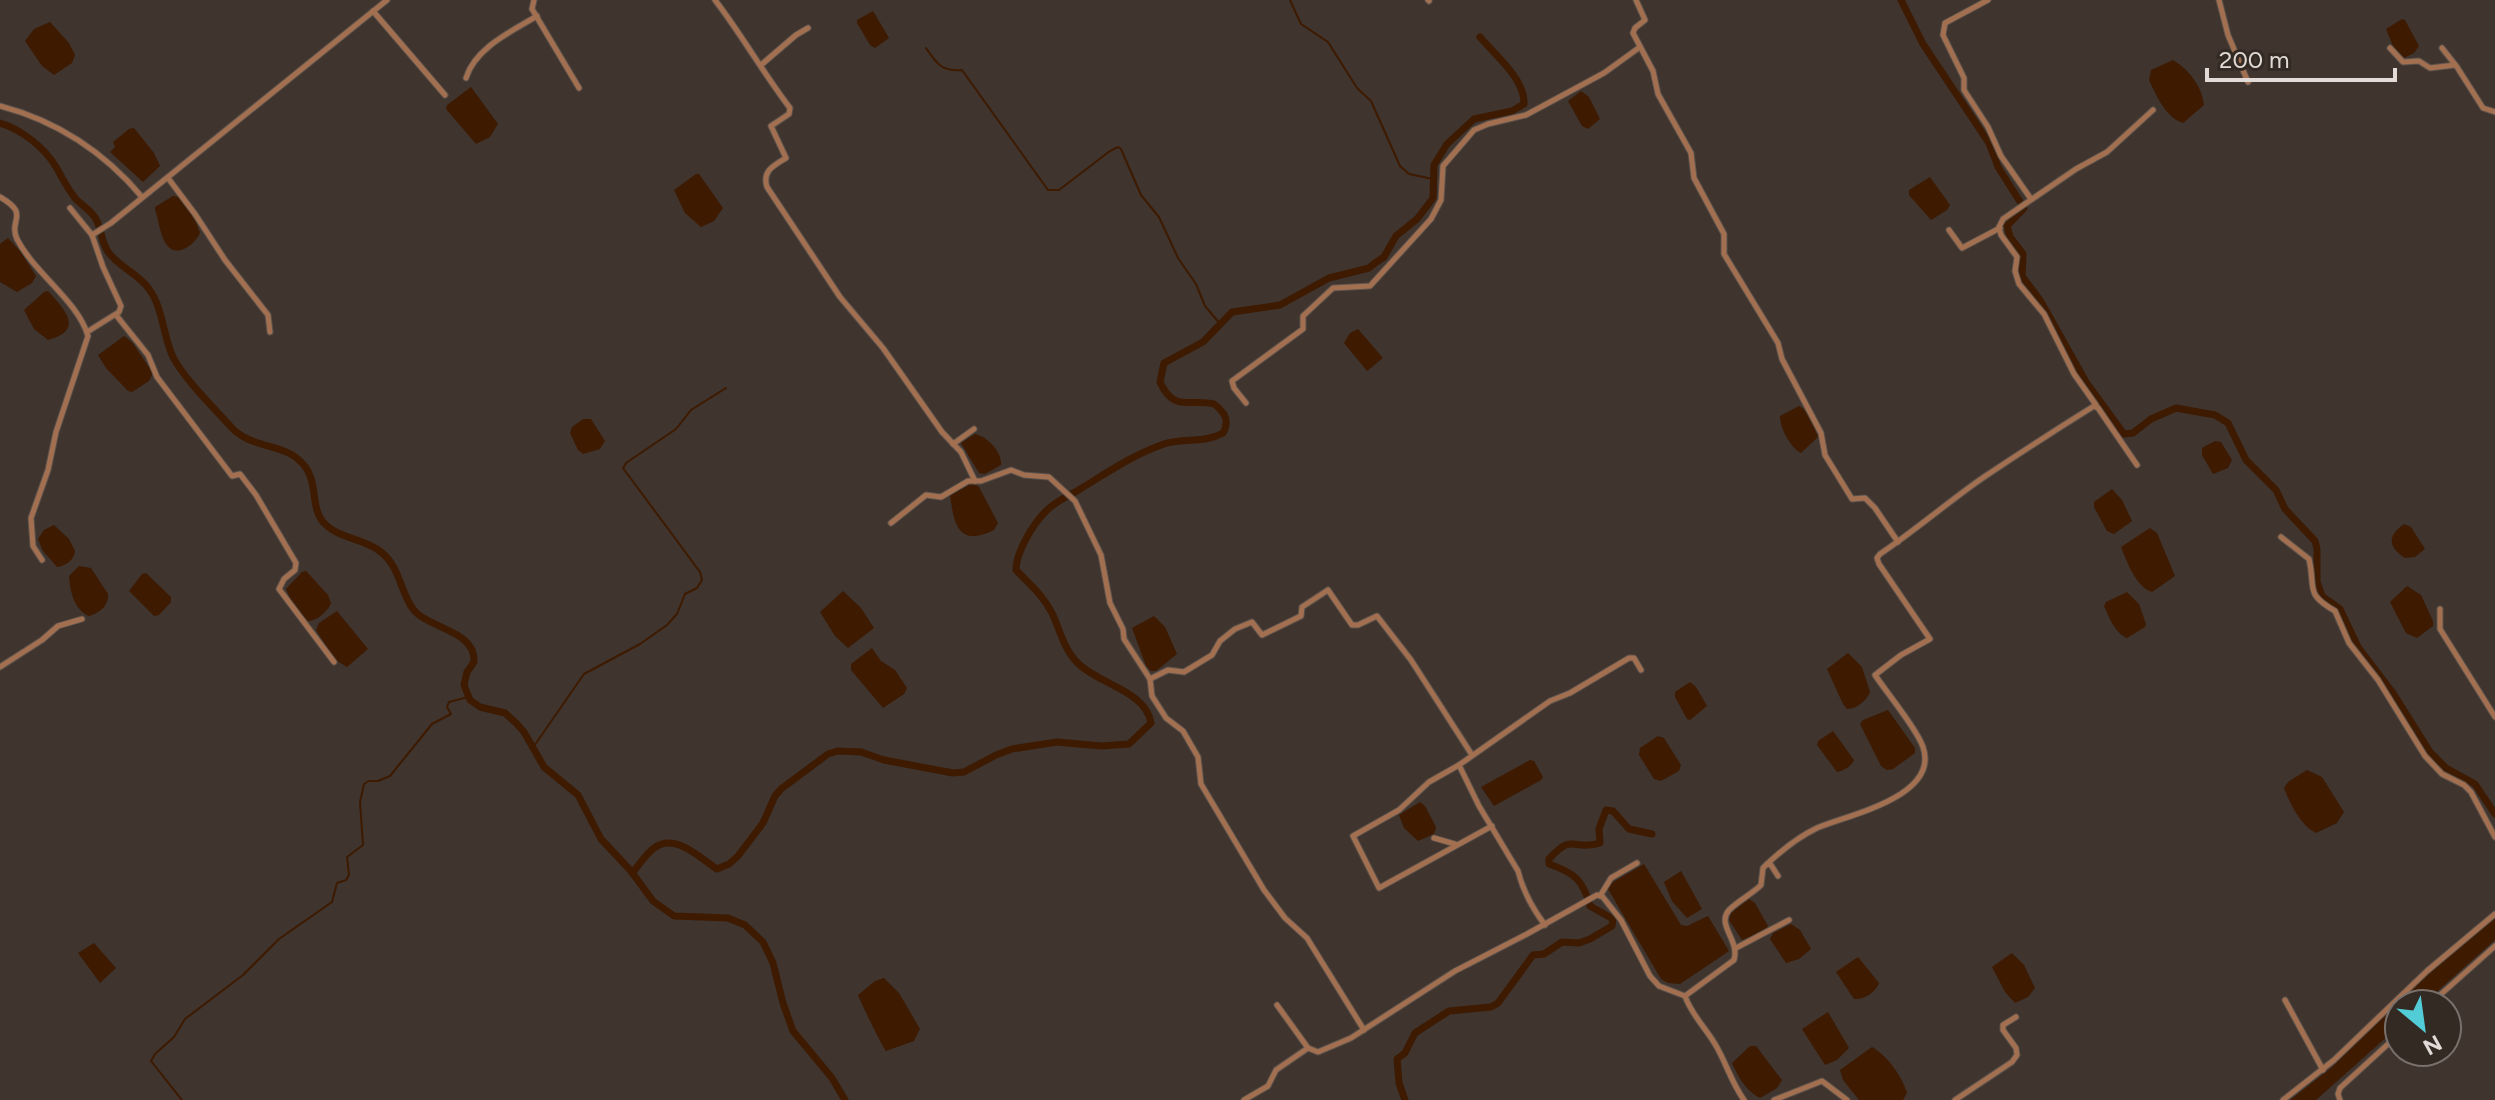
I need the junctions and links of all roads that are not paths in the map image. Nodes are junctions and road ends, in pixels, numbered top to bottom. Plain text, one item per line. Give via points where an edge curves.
1 (387, 0) edge
2 (534, 0) edge
3 (715, 0) edge
4 (1636, 0) edge
5 (1988, 0) edge
6 (2219, 0) edge
7 (373, 11) junction
8 (537, 16) junction
9 (808, 28) dead end
10 (1640, 47) junction
11 (2390, 48) dead end
12 (2442, 48) dead end
13 (761, 65) junction
14 (2456, 65) junction
15 (466, 78) dead end
16 (2248, 82) dead end
17 (579, 88) dead end
18 (445, 95) dead end
19 (0, 106) edge
20 (2153, 110) dead end
21 (2495, 112) edge
22 (168, 178) junction
23 (0, 197) edge
24 (142, 197) junction
25 (2030, 200) junction
26 (70, 208) dead end
27 (2000, 228) junction
28 (1949, 230) dead end
29 (92, 235) junction
30 (116, 315) junction
31 (87, 332) junction
32 (270, 332) dead end
33 (1246, 403) dead end
34 (2096, 406) junction
35 (974, 429) dead end
36 (953, 444) junction
37 (2137, 465) dead end
38 (975, 481) junction
39 (891, 523) dead end
40 (2281, 537) dead end
41 (1898, 542) junction
42 (42, 560) dead end
43 (2440, 609) dead end
44 (82, 619) dead end
45 (334, 662) dead end
46 (0, 667) edge
47 (1641, 670) dead end
48 (1150, 679) junction
49 (2495, 717) edge
50 (1472, 755) junction
51 (1459, 765) junction
52 (1492, 826) junction
53 (2495, 837) edge
54 (1434, 838) dead end
55 (1456, 844) junction
56 (1637, 863) dead end
57 (1767, 864) junction
58 (1778, 876) dead end
59 (1600, 896) junction
60 (2495, 914) edge
61 (1789, 920) dead end
62 (1545, 925) junction
63 (2495, 946) edge
64 (1736, 948) junction
65 (2448, 988) edge
66 (1685, 996) junction
67 (2285, 1000) dead end
68 (1277, 1005) dead end
69 (2016, 1017) dead end
70 (1364, 1030) junction
71 (1308, 1048) junction
72 (2383, 1049) edge
73 (2323, 1070) junction
74 (1244, 1100) edge
75 (1744, 1100) edge
76 (1774, 1100) edge
77 (1847, 1100) edge
78 (1955, 1100) edge
79 (2283, 1100) edge
80 (2340, 1100) edge

1 - 7 street
2 - 8 street
3 - 13 street
4 - 10 street via 1645,17 1633,30
5 - 25 street via 1945,23 1943,35 1964,78 1964,90
6 - 16 street
7 - 18 street
7 - 22 street
8 - 15 street via 497,40
8 - 17 street
9 - 13 street
10 - 33 street via 1526,115 1474,130 1443,166 1438,209 1392,265 1370,286 1333,288 1303,316 1303,329 1232,381
10 - 41 street via 1658,94 1691,153 1694,178 1724,234 1724,254 1778,343 1821,433 1825,455 1850,497 1868,500
11 - 14 street via 2403,62 2419,61 2430,68
12 - 14 street
13 - 36 street via 790,108 771,126 786,158 766,173 767,187 840,297
14 - 21 street via 2483,108
19 - 24 street via 70,134 109,162
20 - 25 street via 2107,152
22 - 24 street
22 - 32 street via 268,315
23 - 31 street via 15,208 17,238
24 - 29 street
25 - 27 street via 2003,219
26 - 29 street
27 - 28 street via 1962,248
27 - 34 street via 2017,257 2019,284 2044,314
29 - 30 street via 121,306
30 - 31 street
30 - 45 street via 232,476 240,474 262,504 296,563 279,589
31 - 42 street via 31,518 33,546
34 - 37 street
34 - 41 street via 1982,478
35 - 36 street
36 - 38 street
38 - 39 street via 941,497 926,495
38 - 48 street via 1011,470 1049,477 1075,501 1101,555 1124,639
40 - 53 street via 2309,559 2322,605 2335,611 2349,643 2425,756 2471,792
41 - 57 street via 1877,561 1930,639 1875,675 1922,744 1922,772 1904,792 1802,836
43 - 49 street via 2440,629
44 - 46 street via 58,626
47 - 50 street via 1629,658 1550,701
48 - 50 street via 1168,670 1184,672 1212,655 1235,629 1252,622 1262,635 1301,616 1302,607 1328,590 1352,625 1377,616
48 - 70 street via 1152,696 1166,718 1183,731 1198,757 1201,784 1264,890 1307,938
50 - 51 street
51 - 52 street
51 - 55 street via 1353,836 1379,888
52 - 55 street
52 - 62 street
54 - 55 street
56 - 59 street via 1611,878
57 - 58 street
57 - 64 street via 1761,885 1724,918
59 - 62 street
59 - 66 street via 1621,920 1650,976 1659,986
60 - 73 street
61 - 64 street
62 - 70 street via 1455,971
63 - 65 street
64 - 66 street via 1734,960
66 - 75 street
67 - 73 street
68 - 71 street
69 - 78 street via 2003,1026 2016,1048 2012,1062
70 - 71 street via 1318,1052
71 - 74 street via 1276,1070 1268,1086
72 - 80 street via 2340,1088
73 - 79 street
76 - 77 street via 1822,1081

